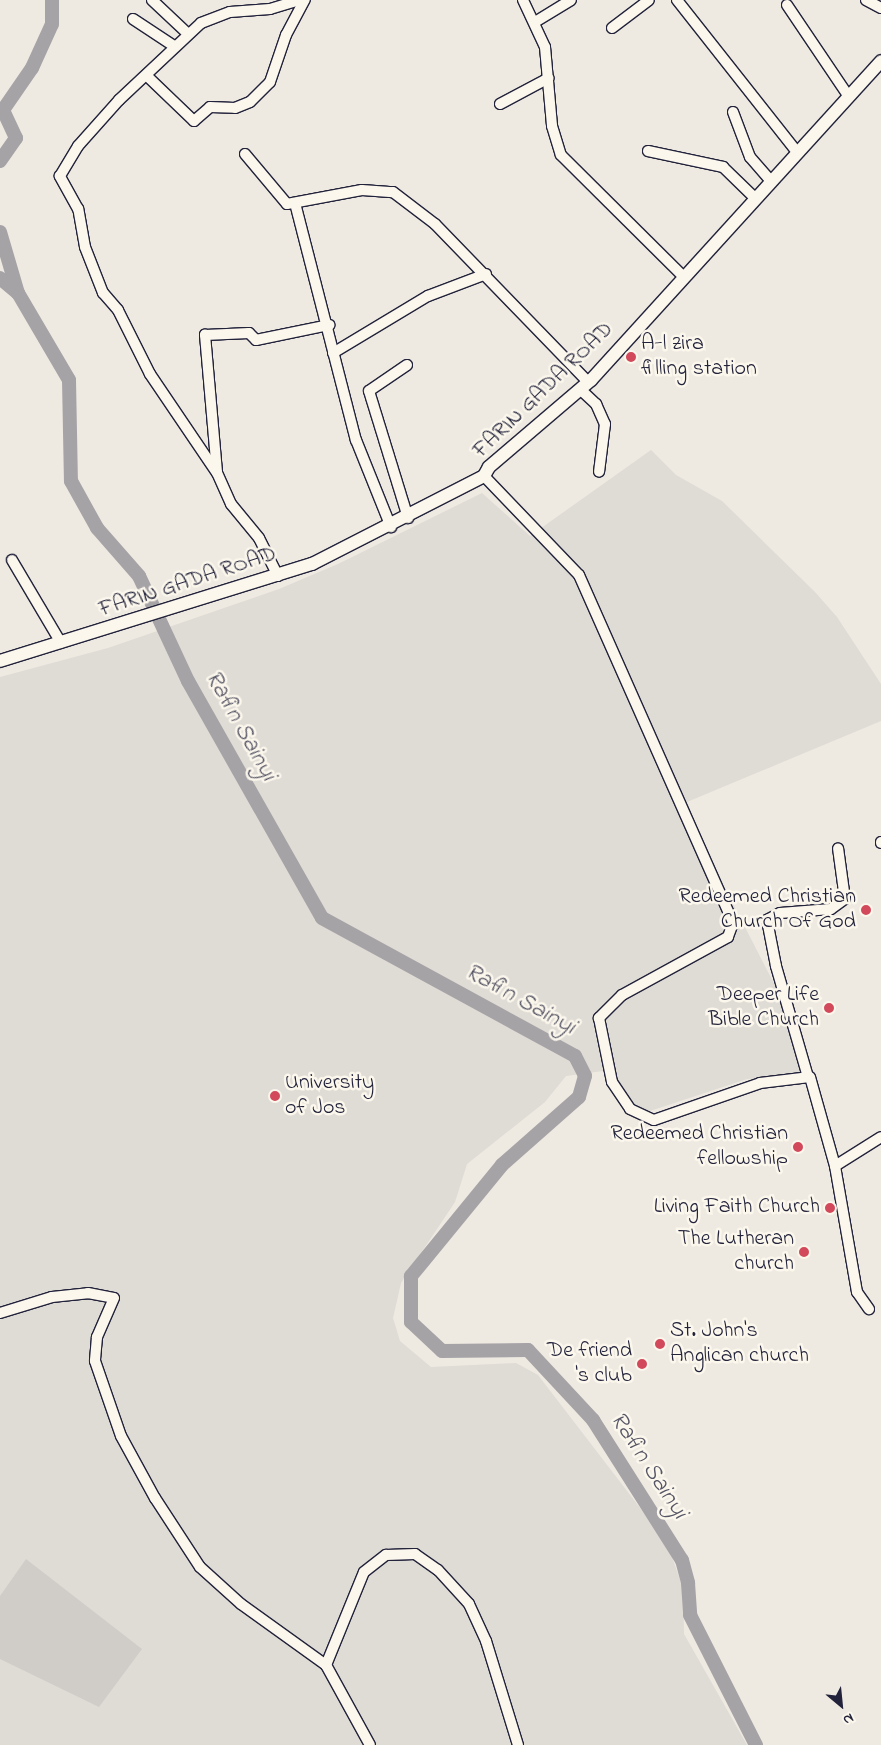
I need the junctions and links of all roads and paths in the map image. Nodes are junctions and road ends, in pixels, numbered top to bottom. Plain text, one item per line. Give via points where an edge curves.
1 (152, 0) edge
2 (300, 0) edge
3 (305, 0) edge
4 (523, 0) edge
5 (571, 0) edge
6 (649, 0) edge
7 (677, 0) edge
8 (866, 0) edge
9 (288, 3) edge
10 (787, 5) dead end
11 (881, 8) edge
12 (133, 19) dead end
13 (535, 22) junction
14 (612, 28) dead end
15 (187, 33) junction
16 (174, 46) junction
17 (881, 61) edge
18 (147, 76) junction
19 (549, 78) junction
20 (850, 97) junction
21 (500, 104) dead end
22 (733, 112) dead end
23 (648, 151) dead end
24 (798, 153) junction
25 (244, 154) dead end
26 (771, 181) junction
27 (755, 198) junction
28 (295, 203) junction
29 (486, 274) junction
30 (683, 276) junction
31 (329, 324) junction
32 (333, 353) junction
33 (407, 365) dead end
34 (584, 386) junction
35 (599, 472) dead end
36 (217, 473) junction
37 (484, 476) junction
38 (408, 518) junction
39 (391, 528) junction
40 (12, 560) dead end
41 (278, 576) junction
42 (61, 643) junction
43 (0, 661) edge
44 (838, 848) dead end
45 (808, 1077) junction
46 (881, 1137) edge
47 (835, 1166) junction
48 (869, 1309) dead end
49 (0, 1313) edge
50 (326, 1665) junction
51 (370, 1745) edge
52 (518, 1745) edge

1 - 15 street
2 - 9 street
3 - 18 street via 286,35 270,82 250,102 235,108 210,107 194,121
4 - 13 street
5 - 13 street
6 - 14 street
7 - 24 street
8 - 11 street
9 - 15 street via 216,16
10 - 20 street
12 - 16 street
13 - 19 street via 545,47
15 - 16 street
16 - 18 street
17 - 20 main road, FARIN GADA ROAD
18 - 36 street via 78,146 60,180 78,209 86,247 103,293 118,310 150,374
19 - 21 street
19 - 30 street via 552,126 560,155
20 - 24 main road, FARIN GADA ROAD
22 - 26 street via 750,157
23 - 27 street via 723,167
24 - 26 main road, FARIN GADA ROAD
25 - 28 street via 287,204
26 - 27 main road, FARIN GADA ROAD
27 - 30 main road, FARIN GADA ROAD
28 - 29 street via 362,190 393,192 435,224
28 - 31 street
29 - 32 street via 428,296
29 - 34 street
30 - 34 main road, FARIN GADA ROAD
31 - 32 street
31 - 36 street via 256,340 249,333 205,335
32 - 39 street via 356,440
33 - 38 street via 369,391
34 - 35 street via 605,424
34 - 37 main road, FARIN GADA ROAD via 490,467
36 - 41 street via 231,504 272,558
37 - 38 main road, FARIN GADA ROAD
37 - 45 street via 579,575 733,923 728,937 622,995 598,1018 612,1082 630,1109 654,1120 760,1083
38 - 39 main road, FARIN GADA ROAD
39 - 41 main road, FARIN GADA ROAD
40 - 42 street
41 - 42 main road, FARIN GADA ROAD
42 - 43 main road, FARIN GADA ROAD
44 - 45 street via 846,899 831,909 780,913 768,920 776,966
45 - 47 street
46 - 47 street
47 - 48 street via 857,1292
49 - 50 street via 52,1297 88,1293 114,1298 97,1337 95,1361 121,1436 155,1498 200,1567 242,1604
50 - 51 street
50 - 52 street via 364,1572 386,1555 415,1554 438,1570 468,1604 486,1640

